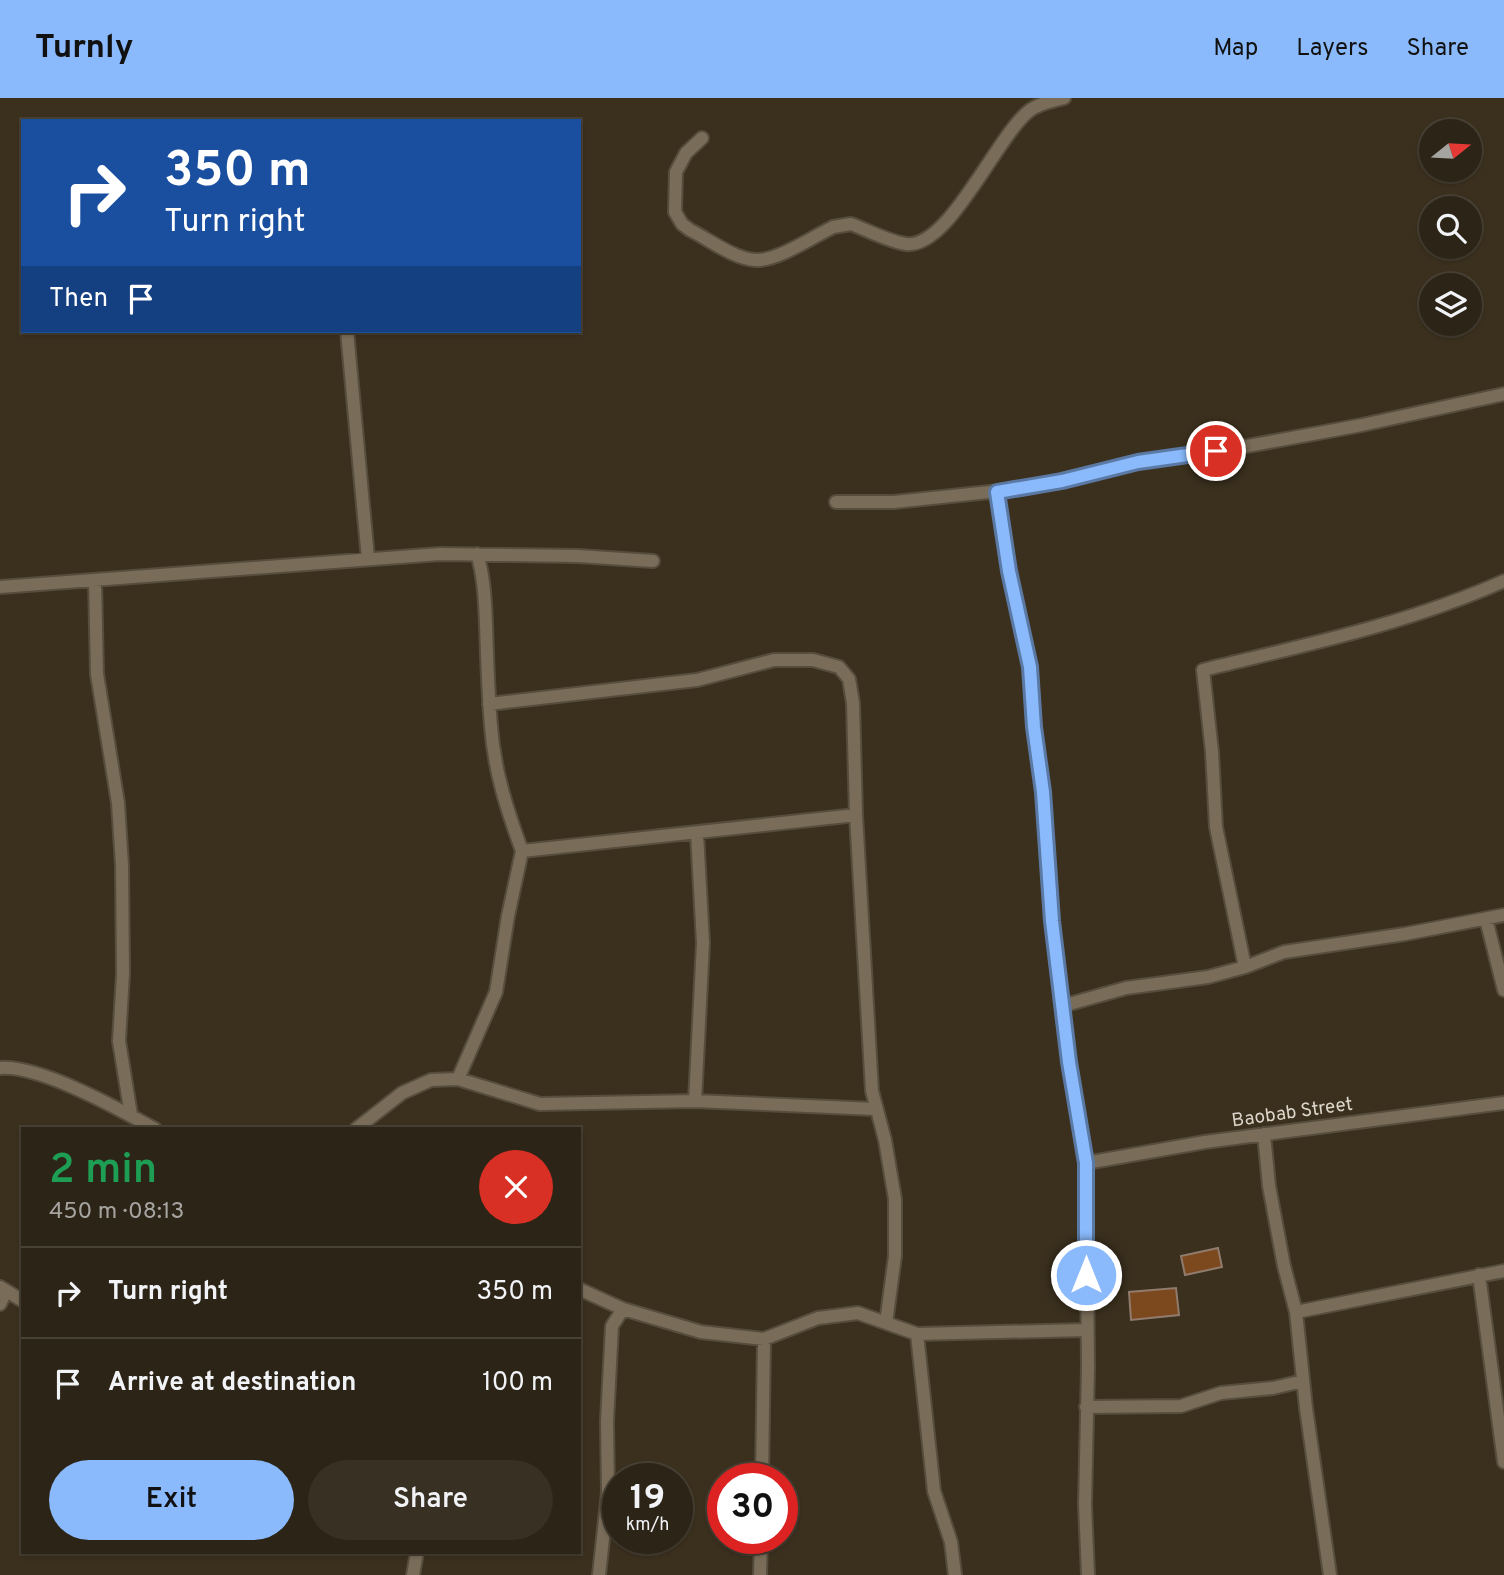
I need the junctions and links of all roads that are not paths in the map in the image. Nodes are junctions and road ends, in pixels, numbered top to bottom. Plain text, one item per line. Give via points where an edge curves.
1 (1064, 98) edge
2 (702, 138) dead end
3 (347, 333) edge
4 (1504, 394) edge
5 (997, 492) junction
6 (836, 502) dead end
7 (477, 554) junction
8 (368, 559) junction
9 (653, 561) dead end
10 (94, 580) junction
11 (1504, 581) edge
12 (0, 587) edge
13 (489, 704) junction
14 (856, 816) junction
15 (697, 833) junction
16 (522, 851) junction
17 (1504, 915) edge
18 (1486, 919) junction
19 (1245, 967) junction
20 (1504, 990) edge
21 (1062, 1006) junction
22 (0, 1068) edge
23 (458, 1079) junction
24 (695, 1101) junction
25 (1504, 1103) edge
26 (875, 1109) junction
27 (131, 1115) junction
28 (152, 1127) edge
29 (359, 1127) edge
30 (1264, 1134) junction
31 (1086, 1163) junction
32 (1504, 1271) edge
33 (1479, 1275) junction
34 (3, 1289) edge
35 (581, 1290) edge
36 (21, 1300) edge
37 (0, 1304) edge
38 (623, 1309) junction
39 (1296, 1312) junction
40 (886, 1323) junction
41 (1086, 1330) junction
42 (917, 1334) junction
43 (764, 1339) junction
44 (1303, 1381) junction
45 (1086, 1407) junction
46 (1504, 1462) edge
47 (762, 1463) edge
48 (417, 1554) edge
49 (761, 1554) edge
50 (413, 1575) edge
51 (599, 1575) edge
52 (760, 1575) edge
53 (955, 1575) edge
54 (1088, 1575) edge
55 (1330, 1575) edge

1 - 2 street via 1036,106 1023,116 949,220 919,243 906,244 851,224 768,259 743,257 690,230 675,212 676,172 686,153
3 - 8 street
4 - 5 street
5 - 6 street via 894,502
5 - 21 street via 1030,667
7 - 8 street
7 - 9 street
7 - 13 street via 485,604
8 - 10 street
10 - 12 street
10 - 27 street via 97,674 120,828 119,1041
11 - 19 street via 1382,626 1203,670 1216,827
13 - 14 street via 697,680 774,660 813,660 839,667 849,679 853,703
13 - 16 street via 496,770
14 - 15 street
14 - 26 street
15 - 16 street
15 - 24 street via 703,943
16 - 23 street via 496,992
17 - 18 street
18 - 19 street via 1284,952
18 - 20 street
19 - 21 street via 1126,988
21 - 31 street
22 - 27 street via 55,1081
23 - 24 street via 540,1104
23 - 29 street via 431,1080 402,1093
24 - 26 street
25 - 30 street, Baobab Street
26 - 40 street via 886,1140 895,1199
27 - 28 street
30 - 31 street, Baobab Street
30 - 39 street via 1269,1186
31 - 41 street
32 - 33 street
33 - 39 street
33 - 46 street
34 - 36 street
34 - 37 street
35 - 38 street
38 - 43 street via 701,1332
38 - 51 street via 612,1326 608,1492
39 - 44 street
40 - 42 street
40 - 43 street via 858,1313 818,1318
41 - 42 street
41 - 45 street
42 - 53 street via 934,1491
43 - 47 street
44 - 45 street via 1221,1393 1181,1406
44 - 55 street
45 - 54 street
48 - 50 street
49 - 52 street

